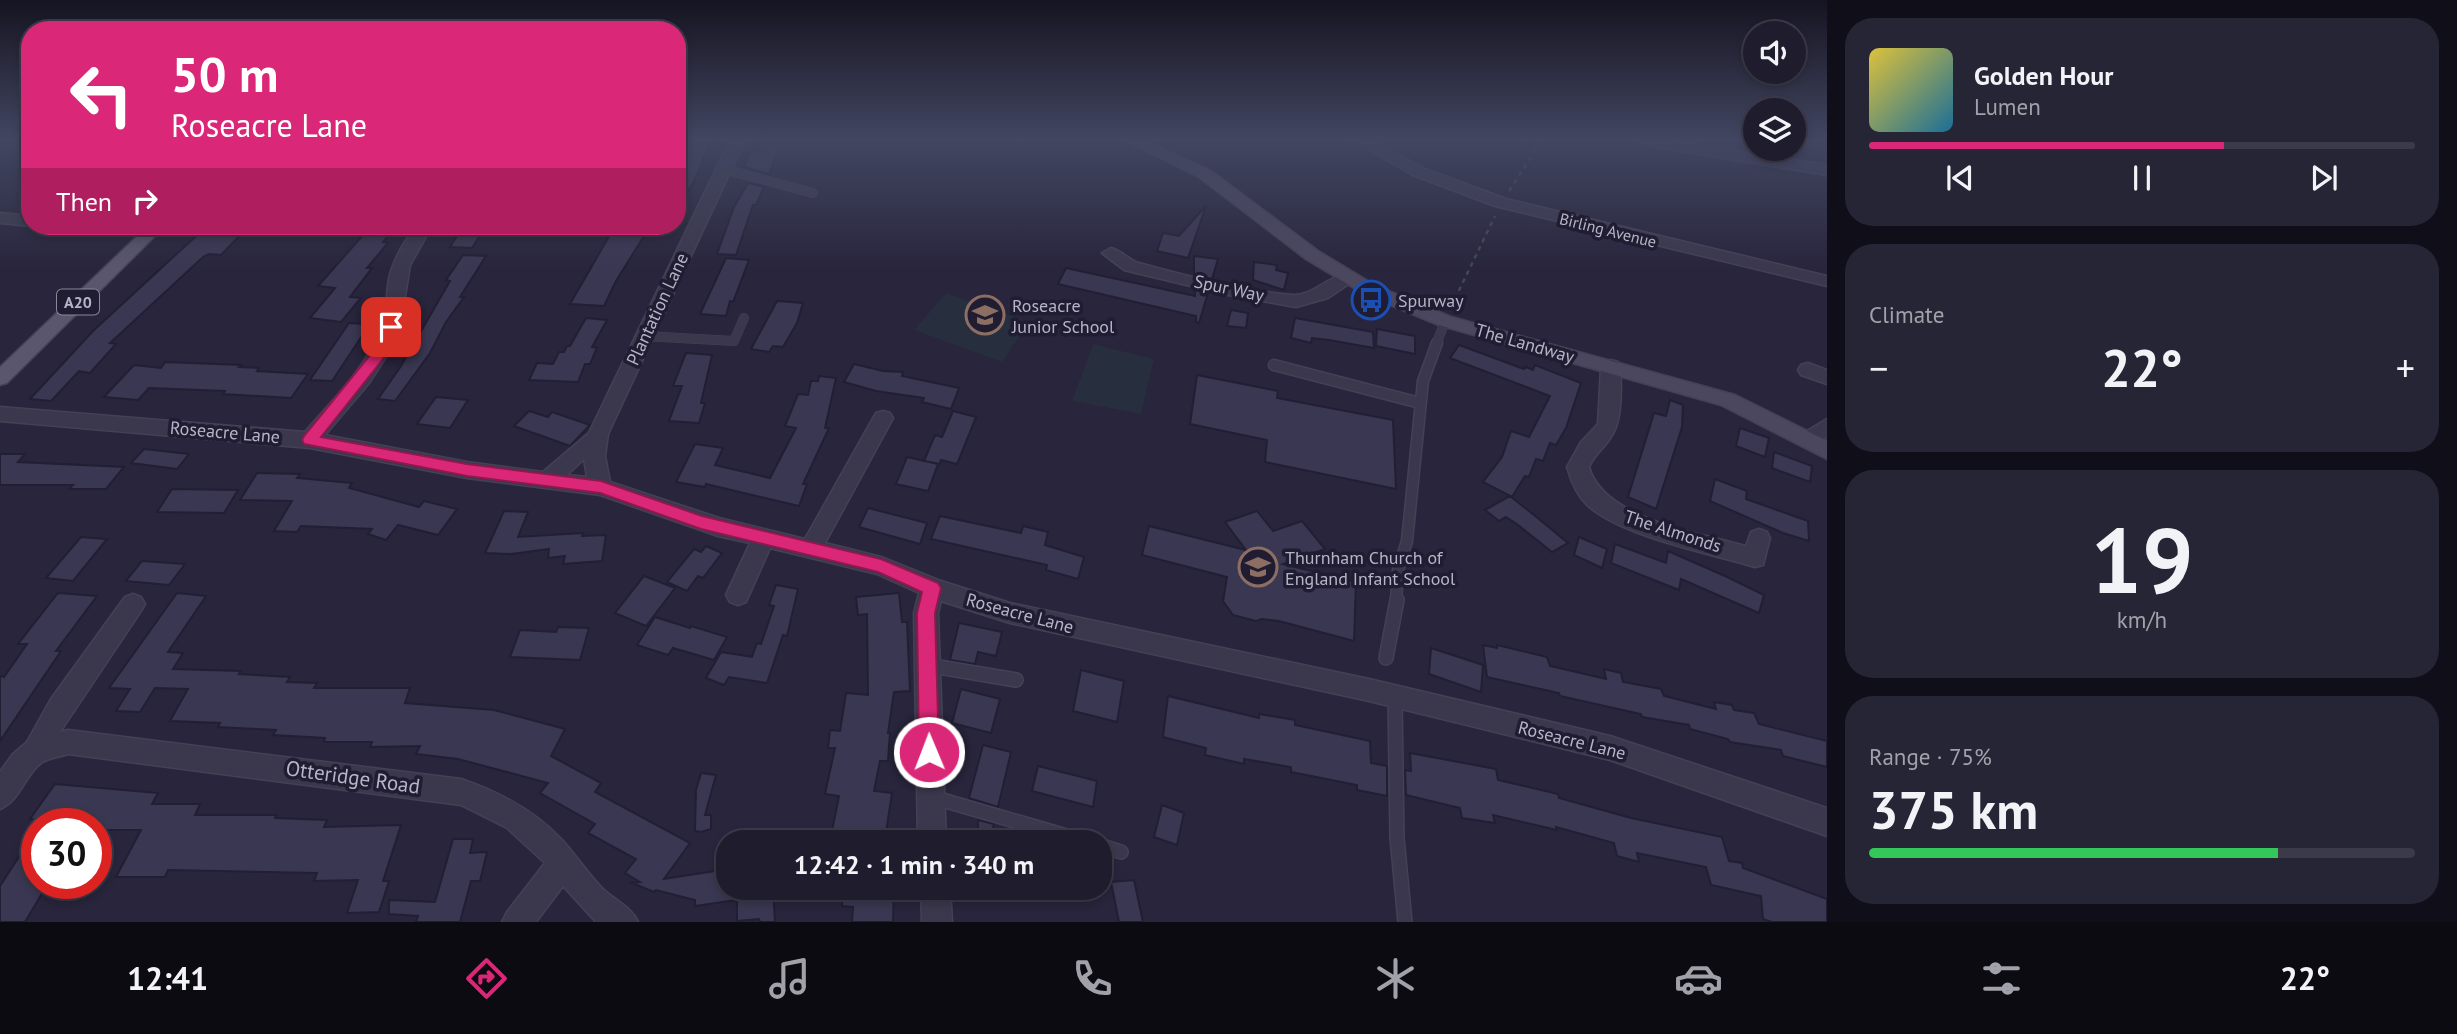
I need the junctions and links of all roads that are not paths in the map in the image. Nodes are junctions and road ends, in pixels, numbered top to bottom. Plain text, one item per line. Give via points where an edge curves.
1 (716, 183) edge
2 (776, 183) edge
3 (1217, 183) edge
4 (1447, 183) edge
5 (813, 193) dead end
6 (148, 235) edge
7 (419, 235) edge
8 (1111, 253) dead end
9 (1347, 279) junction
10 (1827, 281) edge
11 (744, 318) dead end
12 (1445, 321) junction
13 (644, 336) junction
14 (1274, 365) dead end
15 (1611, 367) junction
16 (0, 378) edge
17 (1420, 403) junction
18 (0, 414) edge
19 (883, 418) dead end
20 (1827, 426) edge
21 (594, 439) junction
22 (1809, 439) junction
23 (310, 440) junction
24 (1827, 451) edge
25 (546, 481) junction
26 (601, 487) junction
27 (764, 537) junction
28 (1759, 538) dead end
29 (811, 548) junction
30 (932, 588) junction
31 (738, 595) dead end
32 (133, 604) dead end
33 (1386, 658) dead end
34 (927, 665) junction
35 (1017, 680) dead end
36 (1395, 697) junction
37 (36, 751) junction
38 (0, 796) edge
39 (930, 796) junction
40 (1827, 822) edge
41 (931, 830) edge
42 (1046, 830) edge
43 (1112, 849) edge
44 (1121, 852) dead end
45 (563, 863) junction
46 (936, 900) edge
47 (517, 922) edge
48 (623, 922) edge
49 (937, 922) edge
50 (1405, 922) edge

1 - 13 street, Plantation Lane
2 - 5 lane
3 - 9 street, The Landway
4 - 10 street, Birling Avenue via 1501,204
6 - 16 main road, A20
7 - 23 street via 402,264 398,302 386,340
8 - 9 street, Spur Way via 1130,266 1281,300 1310,298
9 - 12 street, The Landway
11 - 13 lane via 734,341
12 - 15 street, The Landway
12 - 17 lane via 1423,381
13 - 21 street, Plantation Lane
14 - 17 lane
15 - 22 street, The Landway via 1728,400
15 - 28 street, The Almonds via 1608,424 1578,467 1582,482 1595,499 1628,518 1755,558
17 - 33 lane via 1407,541 1398,570
18 - 23 street, Roseacre Lane
19 - 29 street
20 - 22 street
21 - 25 street, Plantation Lane
21 - 26 street
22 - 24 street, The Landway
23 - 25 street, Roseacre Lane
25 - 26 street, Roseacre Lane
26 - 27 street, Roseacre Lane via 684,517
27 - 29 street, Roseacre Lane
27 - 31 street
29 - 30 street, Roseacre Lane via 881,566
30 - 34 street via 926,613
30 - 36 street, Roseacre Lane via 1010,613
32 - 37 street via 60,707
34 - 35 lane
34 - 39 street
36 - 40 street, Roseacre Lane via 1610,748
36 - 50 lane via 1397,826
37 - 38 street via 21,764
37 - 45 street, Otteridge Road via 68,742 461,792 493,803 522,821
39 - 41 street
39 - 42 lane
43 - 44 lane
45 - 47 street
45 - 48 street, Otteridge Road via 580,888
46 - 49 street

